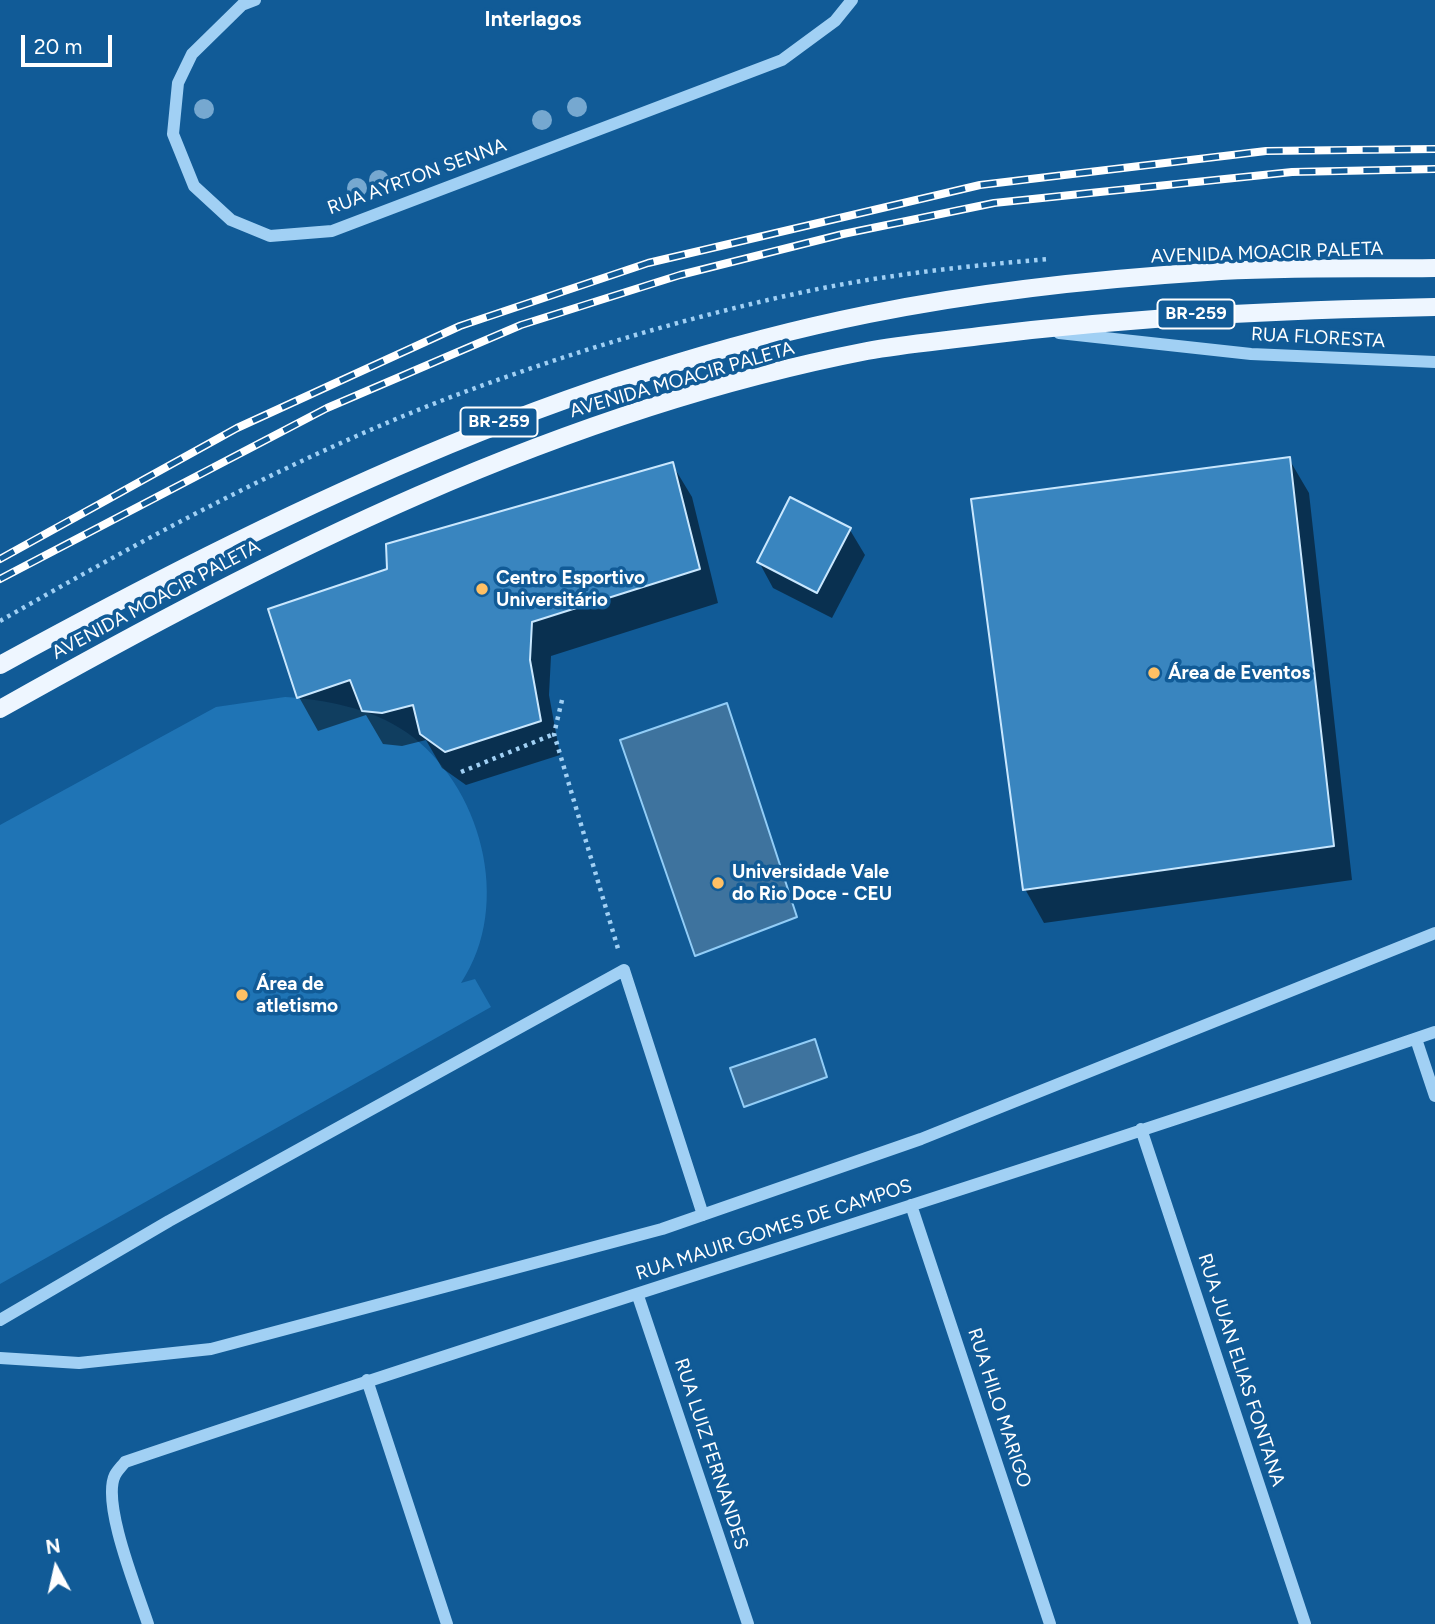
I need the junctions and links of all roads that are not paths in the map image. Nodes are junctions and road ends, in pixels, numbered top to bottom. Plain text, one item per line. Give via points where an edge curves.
1 (255, 0) edge
2 (852, 0) edge
3 (1435, 268) edge
4 (1435, 307) edge
5 (1032, 329) junction
6 (1435, 362) edge
7 (0, 665) edge
8 (0, 709) edge
9 (1435, 933) edge
10 (1435, 1032) edge
11 (1416, 1039) junction
12 (1435, 1096) edge
13 (1140, 1129) junction
14 (911, 1205) junction
15 (703, 1215) junction
16 (638, 1296) junction
17 (0, 1320) edge
18 (0, 1358) edge
19 (367, 1380) junction
20 (148, 1624) edge
21 (447, 1624) edge
22 (748, 1624) edge
23 (1050, 1624) edge
24 (1305, 1624) edge

1 - 2 street, RUA AYRTON SENNA via 242,5 192,54 178,83 173,134 194,186 231,220 270,236 332,231 782,60 835,21
3 - 7 main road, AVENIDA MOACIR PALETA / BR-259 via 1208,272 1036,289 869,314 669,364 524,412 421,454
4 - 5 main road, AVENIDA MOACIR PALETA / BR-259 via 1189,314
5 - 6 street, RUA FLORESTA via 1251,354
5 - 8 main road, AVENIDA MOACIR PALETA / BR-259 via 869,350 725,385 600,423 327,534 155,621
9 - 15 street via 921,1139
10 - 11 street, RUA MAUIR GOMES DE CAMPOS
11 - 12 street
11 - 13 street, RUA MAUIR GOMES DE CAMPOS
13 - 14 street, RUA MAUIR GOMES DE CAMPOS
13 - 24 street, RUA JUAN ELIAS FONTANA
14 - 16 street, RUA MAUIR GOMES DE CAMPOS
14 - 23 street, RUA HILO MARIGO
15 - 17 street via 624,970 169,1221
15 - 18 street via 211,1349 79,1363
16 - 19 street, RUA MAUIR GOMES DE CAMPOS
16 - 22 street, RUA LUIZ FERNANDES
19 - 20 street, RUA MAUIR GOMES DE CAMPOS via 125,1462 114,1476 112,1496 117,1528
19 - 21 street

